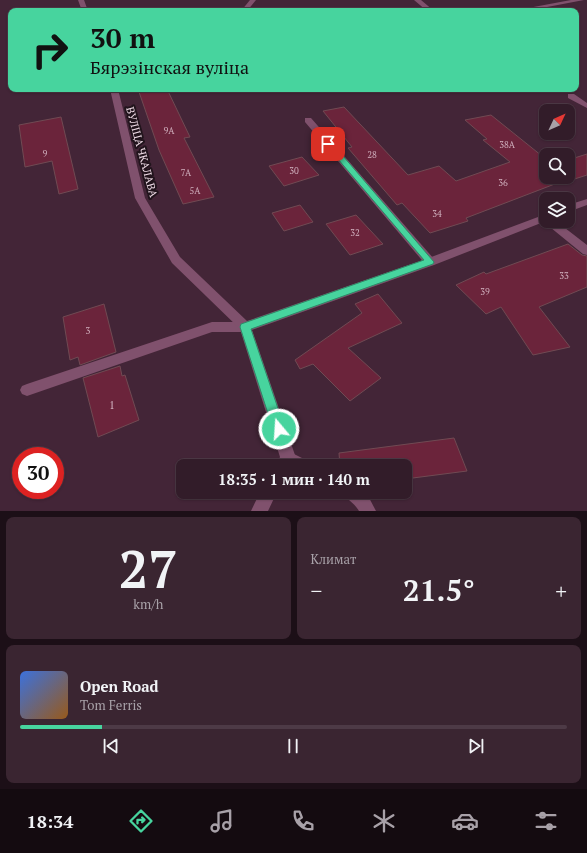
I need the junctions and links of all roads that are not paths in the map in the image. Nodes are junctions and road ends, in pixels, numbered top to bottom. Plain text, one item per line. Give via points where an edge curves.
1 (253, 0) edge
2 (417, 0) edge
3 (581, 0) edge
4 (246, 8) edge
5 (426, 8) edge
6 (533, 8) edge
7 (115, 92) edge
8 (571, 96) dead end
9 (587, 106) edge
10 (308, 120) dead end
11 (587, 202) edge
12 (575, 206) edge
13 (539, 222) edge
14 (558, 228) edge
15 (587, 251) edge
16 (430, 262) junction
17 (245, 327) junction
18 (27, 390) dead end
19 (285, 459) edge
20 (265, 499) edge
21 (361, 499) edge
22 (259, 511) edge
23 (368, 511) edge

1 - 4 street
2 - 5 street
3 - 6 street
7 - 17 street, ВУЛІЦА ЧКАЛАВА via 140,198 176,260
8 - 9 street
10 - 16 street
11 - 12 street
13 - 16 street
14 - 15 street
16 - 17 street
17 - 18 street via 212,327
17 - 19 street
20 - 22 street
21 - 23 street

